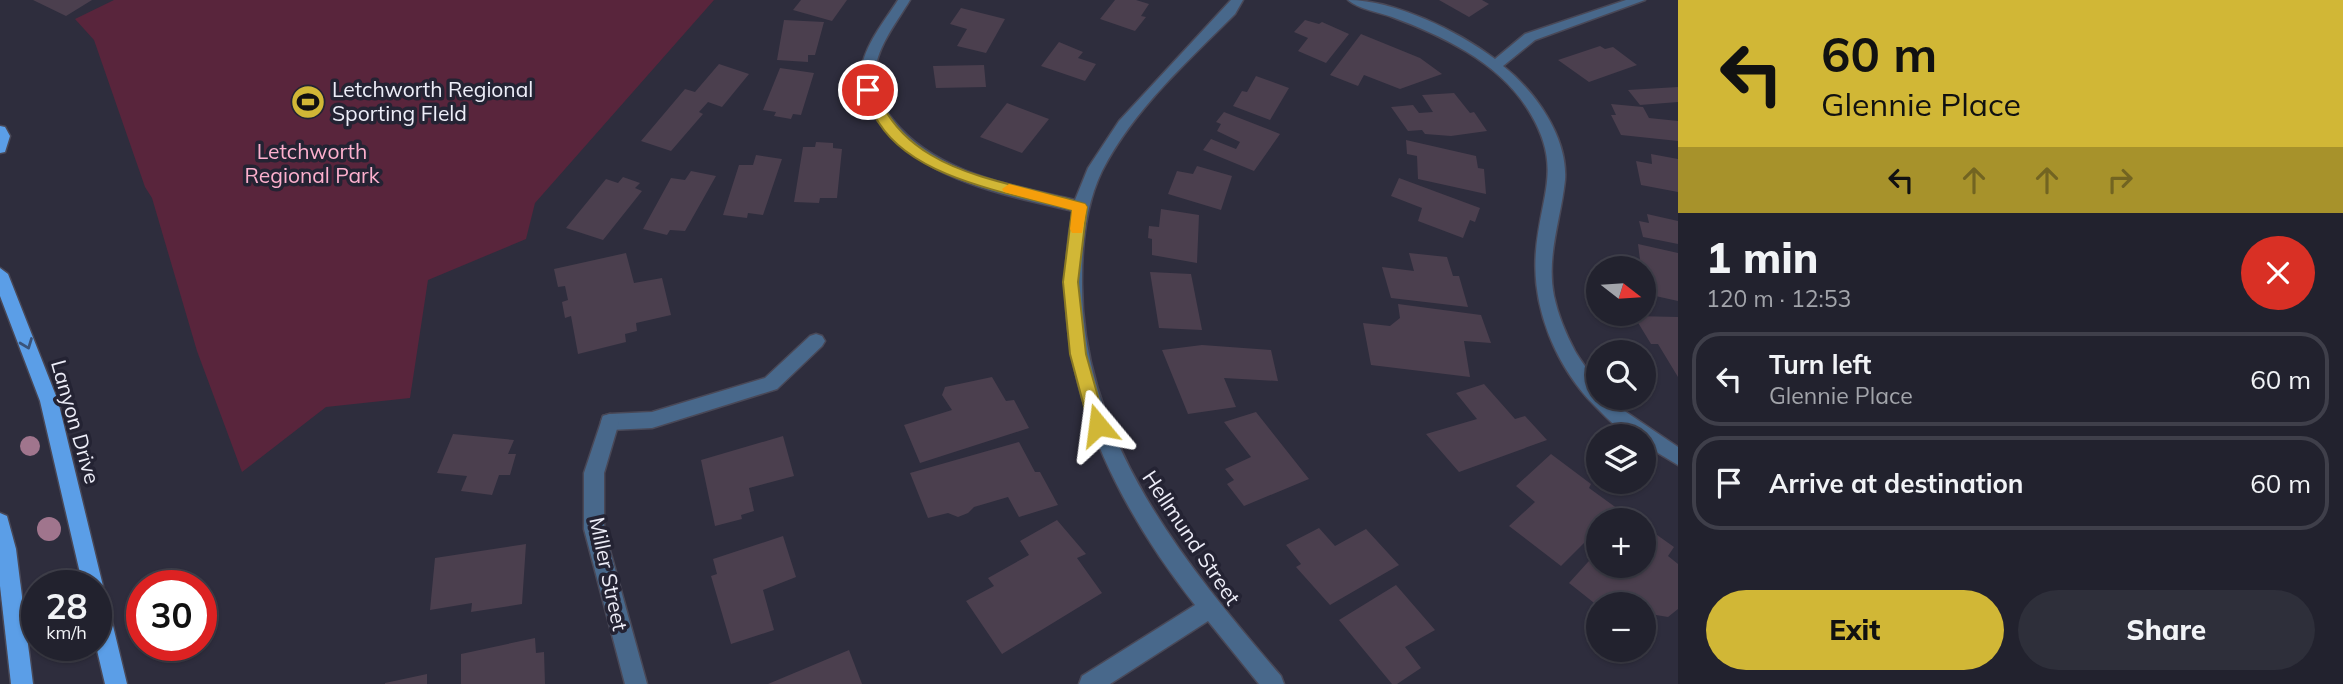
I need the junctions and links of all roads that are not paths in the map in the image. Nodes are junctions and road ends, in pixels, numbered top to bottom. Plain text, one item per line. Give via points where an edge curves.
1 (904, 0) edge
2 (1237, 0) edge
3 (1353, 0) edge
4 (1639, 0) edge
5 (1495, 66) junction
6 (0, 131) edge
7 (0, 148) edge
8 (1080, 207) junction
9 (0, 275) edge
10 (816, 341) dead end
11 (1586, 380) edge
12 (1611, 410) edge
13 (1678, 457) edge
14 (0, 522) edge
15 (89, 570) edge
16 (1208, 608) junction
17 (110, 661) edge
18 (22, 684) edge
19 (116, 684) edge
20 (636, 684) edge
21 (1090, 684) edge
22 (1273, 684) edge

1 - 8 street via 869,66 868,90 885,122 927,159 957,173
2 - 8 street, Hellmund Street via 1127,119 1096,169
3 - 5 street via 1417,20
4 - 5 street via 1530,37
5 - 11 street via 1538,114 1550,138 1557,169 1541,264 1544,295 1554,328
6 - 7 main road
8 - 16 street, Hellmund Street via 1071,282 1078,354 1098,425 1134,498
9 -> 15 main road, Lanyon Drive via 48,401
10 - 20 street, Miller Street via 771,384 652,420 610,422 594,473 594,529
12 - 13 street
14 - 18 main road
16 - 21 street
16 - 22 street, Hellmund Street
17 - 19 main road

